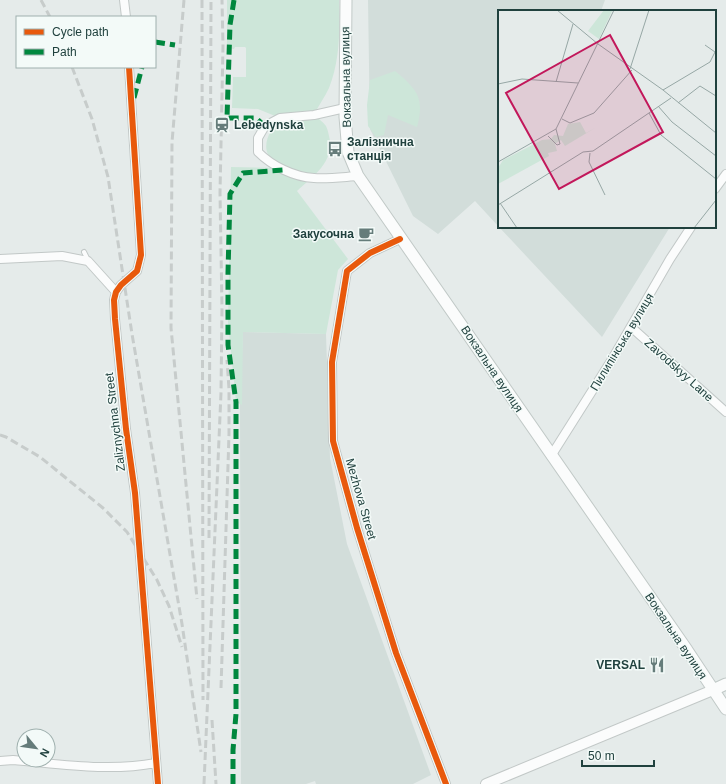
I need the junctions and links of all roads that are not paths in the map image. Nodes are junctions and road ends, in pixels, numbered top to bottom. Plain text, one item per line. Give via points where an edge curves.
1 (124, 0) edge
2 (346, 0) edge
3 (126, 16) edge
4 (129, 68) edge
5 (345, 108) junction
6 (726, 174) edge
7 (358, 176) junction
8 (716, 188) edge
9 (690, 228) edge
10 (400, 239) junction
11 (84, 252) dead end
12 (0, 259) edge
13 (88, 260) junction
14 (116, 292) junction
15 (631, 327) junction
16 (726, 412) edge
17 (551, 456) junction
18 (726, 684) edge
19 (713, 690) junction
20 (726, 709) edge
21 (0, 761) edge
22 (156, 763) junction
23 (158, 784) edge
24 (446, 784) edge
25 (486, 784) edge

1 - 3 street
2 - 5 main road, Вокзальна вулиця
4 - 14 street via 141,255 137,271 121,284
5 - 7 main road, Вокзальна вулиця via 348,152
5 - 7 street via 314,115 280,118 265,126 258,138 258,152 266,160 287,172 313,178
6 - 8 street
7 - 10 main road, Вокзальна вулиця
9 - 15 street, Пилипінська вулиця
10 - 17 main road, Вокзальна вулиця via 446,301
10 - 24 street, Mezhova Street via 370,253 347,271 332,362 333,442 396,653
11 - 13 lane
12 - 13 street via 62,256
13 - 14 street
14 - 22 street, Zaliznychna Street via 115,319 135,493
15 - 16 street, Zavodskyy Lane
15 - 17 street, Пилипінська вулиця
17 - 19 main road, Вокзальна вулиця
18 - 19 main road
19 - 20 main road, Вокзальна вулиця
19 - 25 street
21 - 22 street via 94,768 135,767
22 - 23 street, Zaliznychna Street

